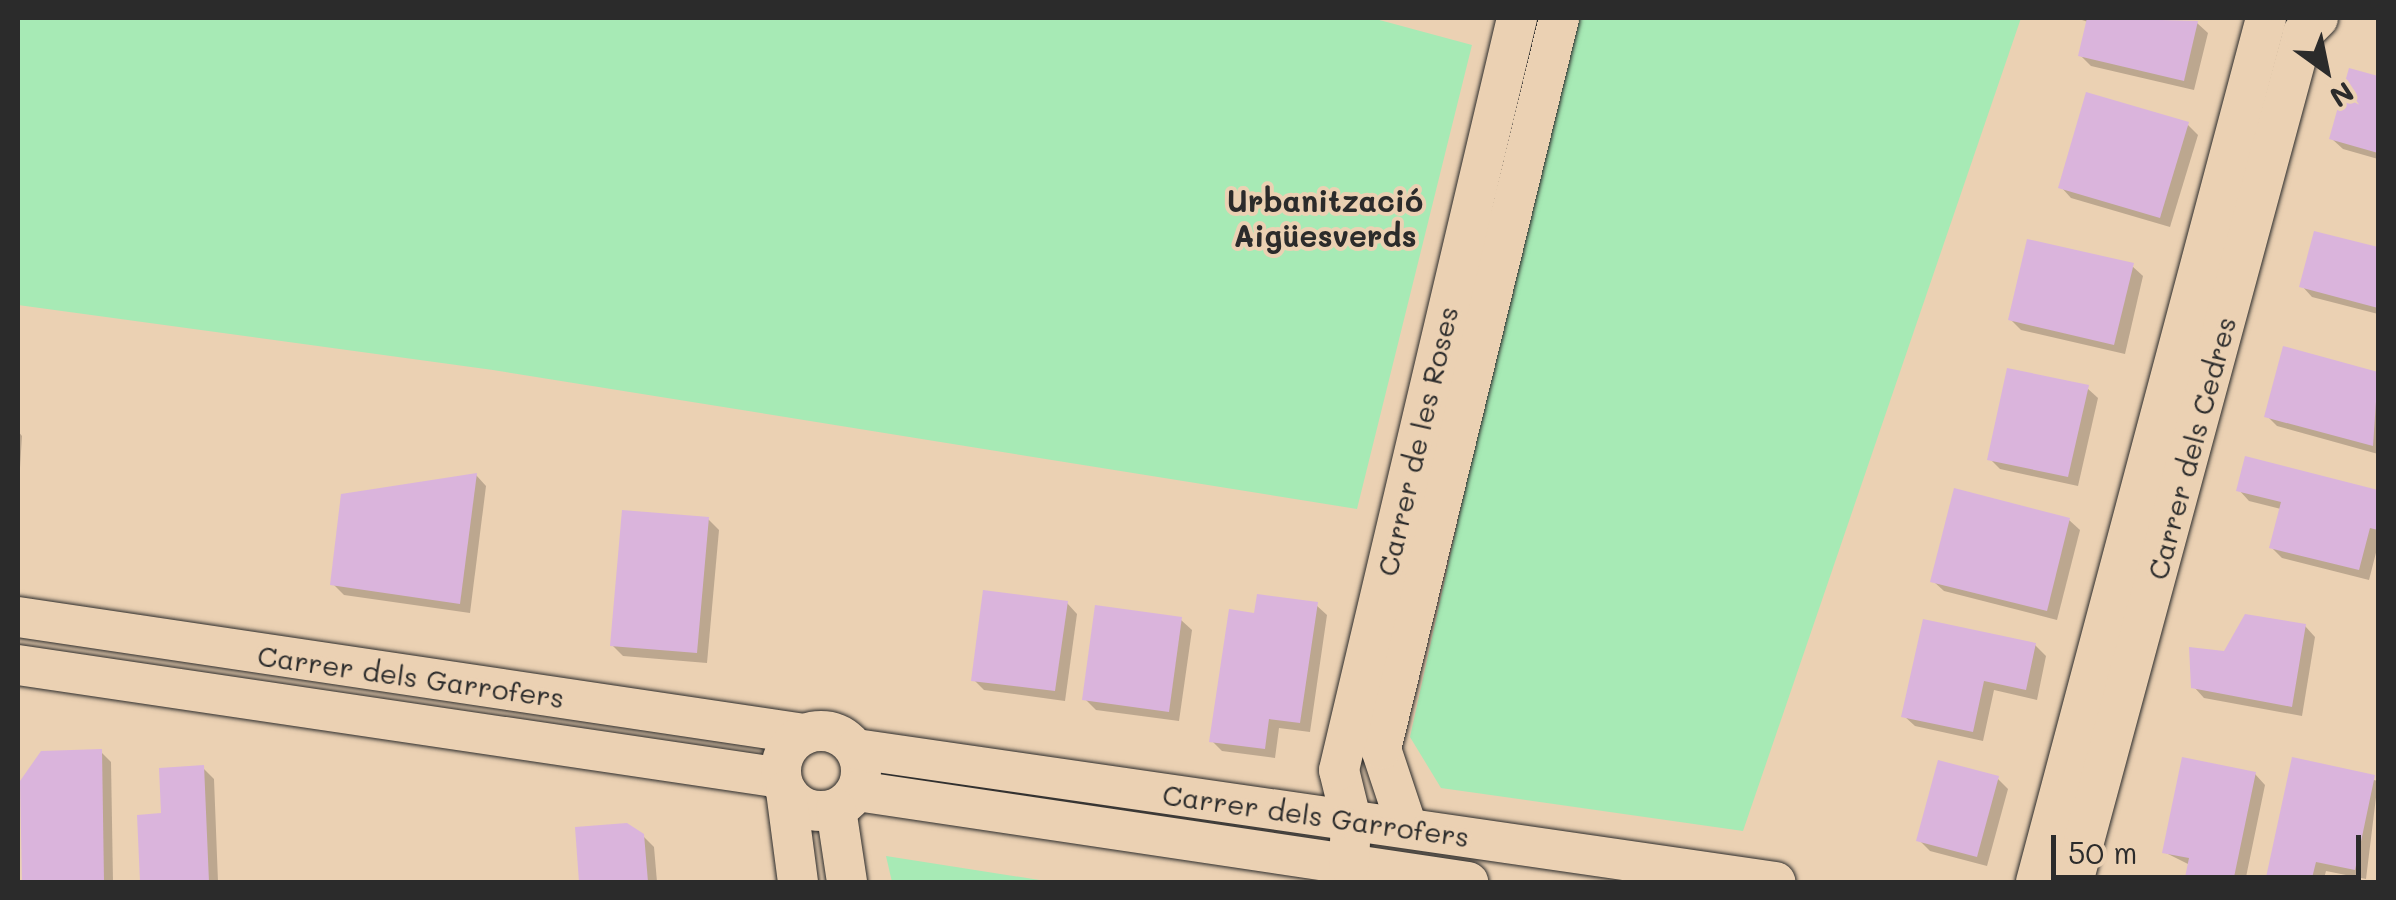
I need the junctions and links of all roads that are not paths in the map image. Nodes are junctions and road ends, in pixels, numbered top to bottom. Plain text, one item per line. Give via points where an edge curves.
1 (1517, 18) edge
2 (1559, 18) edge
3 (2266, 18) edge
4 (2318, 18) edge
5 (18, 617) edge
6 (18, 665) edge
7 (804, 734) junction
8 (856, 749) junction
9 (784, 784) junction
10 (846, 800) junction
11 (1351, 819) junction
12 (1407, 827) junction
13 (1349, 865) junction
14 (798, 882) edge
15 (847, 882) edge
16 (1468, 882) edge
17 (1775, 882) edge
18 (2036, 882) edge
19 (2073, 882) edge

1 - 11 street, Carrer de les Roses via 1339,770
2 - 12 street, Carrer de les Roses via 1381,749
3 - 18 street, Carrer dels Cedres
4 - 19 street, Carrer dels Cedres via 2304,34
5 - 7 street, Carrer dels Garrofers
6 - 9 street, Carrer dels Garrofers
7 - 8 street via 832,731
7 - 9 street via 784,754
8 - 10 street via 862,777
8 - 11 street, Carrer dels Garrofers
9 - 10 street via 806,808
9 - 14 street
10 - 13 street, Carrer dels Garrofers
10 - 15 street
11 - 12 street, Carrer dels Garrofers
11 - 13 street, Carrer de les Roses
12 - 17 street, Carrer dels Garrofers
13 - 16 street, Carrer dels Garrofers

